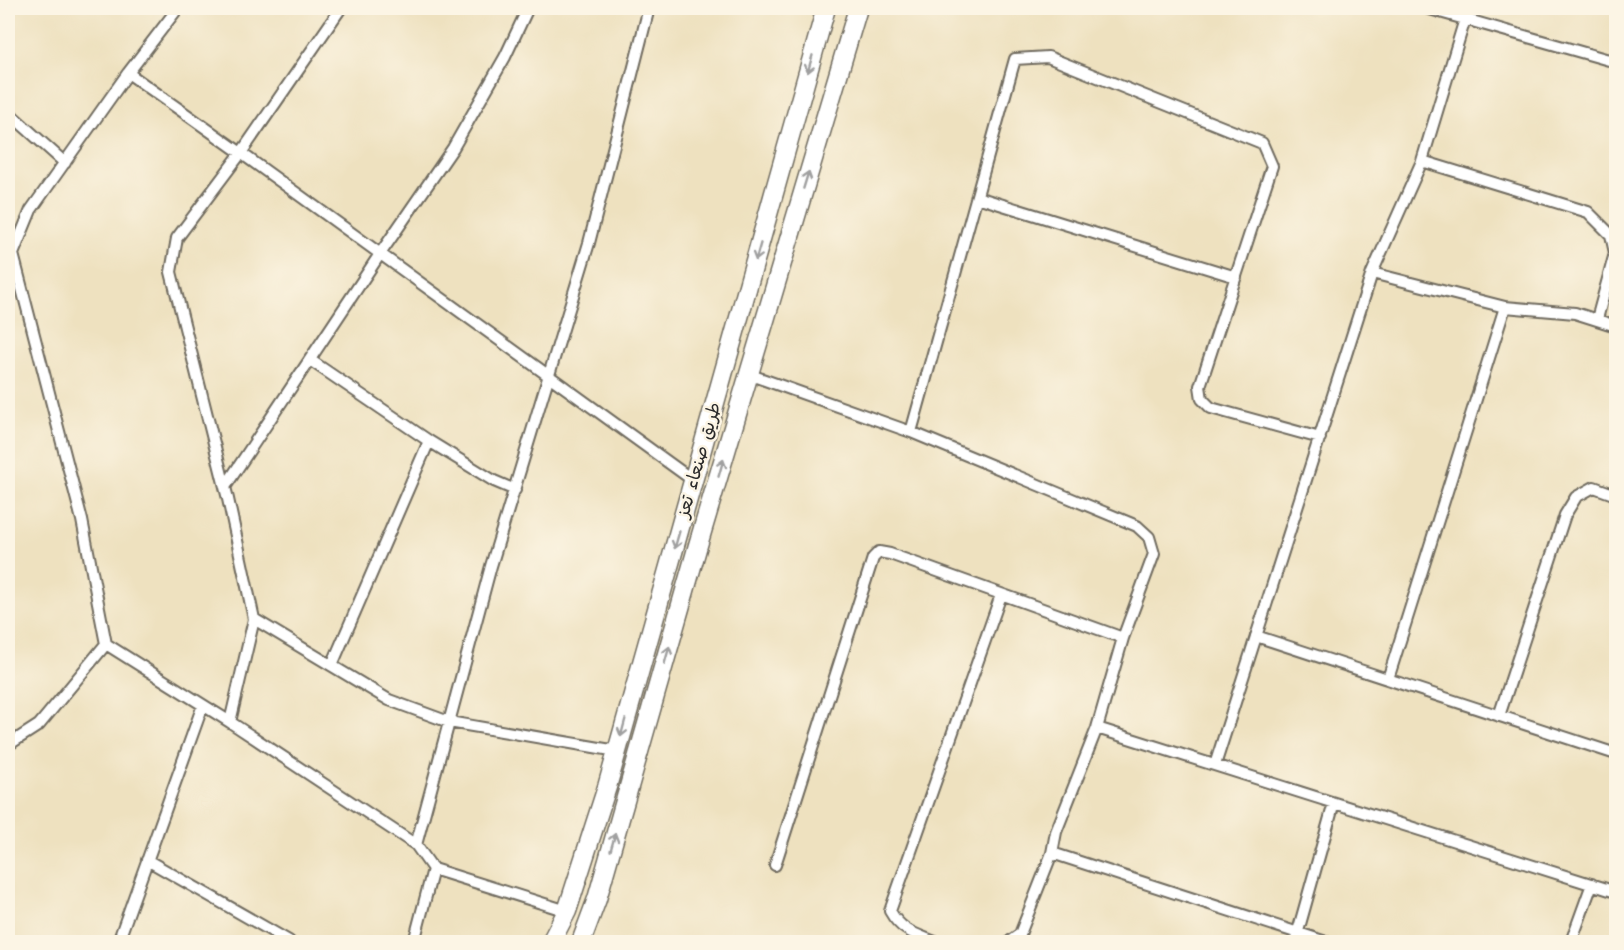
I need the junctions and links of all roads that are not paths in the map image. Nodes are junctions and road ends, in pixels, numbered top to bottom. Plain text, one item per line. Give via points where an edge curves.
1 (178, 8) edge
2 (341, 8) edge
3 (528, 8) edge
4 (649, 8) edge
5 (826, 8) edge
6 (858, 8) edge
7 (1426, 8) edge
8 (1465, 19) junction
9 (1617, 62) edge
10 (128, 73) junction
11 (8, 112) edge
12 (241, 153) junction
13 (1422, 161) junction
14 (65, 163) junction
15 (977, 197) junction
16 (10, 252) edge
17 (380, 254) junction
18 (1372, 273) junction
19 (1236, 277) junction
20 (1505, 307) junction
21 (1597, 319) junction
22 (1617, 326) edge
23 (310, 360) junction
24 (748, 374) junction
25 (549, 375) junction
26 (911, 432) junction
27 (1320, 438) junction
28 (429, 441) junction
29 (694, 481) junction
30 (225, 487) junction
31 (514, 490) junction
32 (1617, 495) edge
33 (1001, 595) junction
34 (254, 619) junction
35 (1256, 636) junction
36 (1123, 638) junction
37 (106, 644) junction
38 (332, 666) junction
39 (1388, 679) junction
40 (630, 701) junction
41 (203, 705) junction
42 (652, 709) junction
43 (1499, 716) junction
44 (230, 722) junction
45 (449, 722) junction
46 (1097, 728) junction
47 (8, 745) edge
48 (617, 751) junction
49 (1617, 754) edge
50 (1215, 765) junction
51 (1334, 803) junction
52 (416, 845) junction
53 (1052, 854) junction
54 (147, 860) junction
55 (775, 865) dead end
56 (433, 869) junction
57 (1592, 884) junction
58 (1617, 892) edge
59 (597, 899) junction
60 (567, 911) junction
61 (1296, 938) edge
62 (118, 942) edge
63 (290, 942) edge
64 (414, 942) edge
65 (551, 942) edge
66 (563, 942) edge
67 (581, 942) edge
68 (590, 942) edge
69 (935, 942) edge
70 (1009, 942) edge
71 (1326, 942) edge
72 (1571, 942) edge

1 - 10 street
2 - 12 street
3 - 17 street via 453,148
4 - 25 street via 589,243
5 -> 29 highway, طريق صنعاء تعز
24 -> 6 highway, طريق صنعاء تعز
7 - 8 street
8 - 9 street
8 - 13 street
10 - 12 street
10 - 14 street
11 - 14 street
12 - 17 street
12 - 30 street via 177,238 171,272
13 - 18 street
13 - 21 street via 1587,212 1611,235 1615,254
14 - 16 street via 32,210
15 - 19 street
15 - 19 street via 1015,59 1048,57 1262,143 1272,166
15 - 26 street
16 - 37 street via 82,520
17 - 23 street
17 - 25 street
18 - 20 street
18 - 27 street
19 - 27 street via 1200,386 1202,399 1211,408
20 - 21 street via 1575,313
20 - 39 street
21 - 22 street
23 - 28 street
23 - 30 street
24 - 26 street
42 -> 24 highway, طريق صنعاء تعز
25 - 29 street
25 - 31 street
26 - 36 street via 1143,531 1154,555
27 - 35 street
28 - 31 street
28 - 38 street
29 -> 40 highway, طريق صنعاء تعز
30 - 34 street
31 - 45 street
32 - 43 street via 1594,487 1576,497 1565,515
33 - 36 street
33 - 55 street via 890,554 879,552 873,558
33 - 69 street via 890,911 902,928
34 - 38 street
34 - 44 street
35 - 39 street
35 - 50 street
36 - 46 street
37 - 41 street
37 - 47 street via 39,725
38 - 45 street via 389,700
39 - 43 street
40 - 42 highway
40 -> 48 highway, طريق صنعاء تعز
41 - 44 street
41 - 54 street
59 -> 42 highway, طريق صنعاء تعز
43 - 49 street
44 - 52 street
45 - 48 street
45 - 52 street
46 - 50 street
46 - 53 street via 1056,832
48 - 60 highway, طريق صنعاء تعز
50 - 51 street
51 - 57 street
51 - 61 street
52 - 56 street
53 - 61 street
53 - 70 street via 1020,934
54 - 62 street
54 - 63 street
56 - 60 street
56 - 64 street
57 - 58 street
57 - 72 street
59 - 67 highway, طريق صنعاء تعز
59 - 68 highway, طريق صنعاء تعز
60 - 65 highway, طريق صنعاء تعز
60 - 66 highway, طريق صنعاء تعز
61 - 71 street

